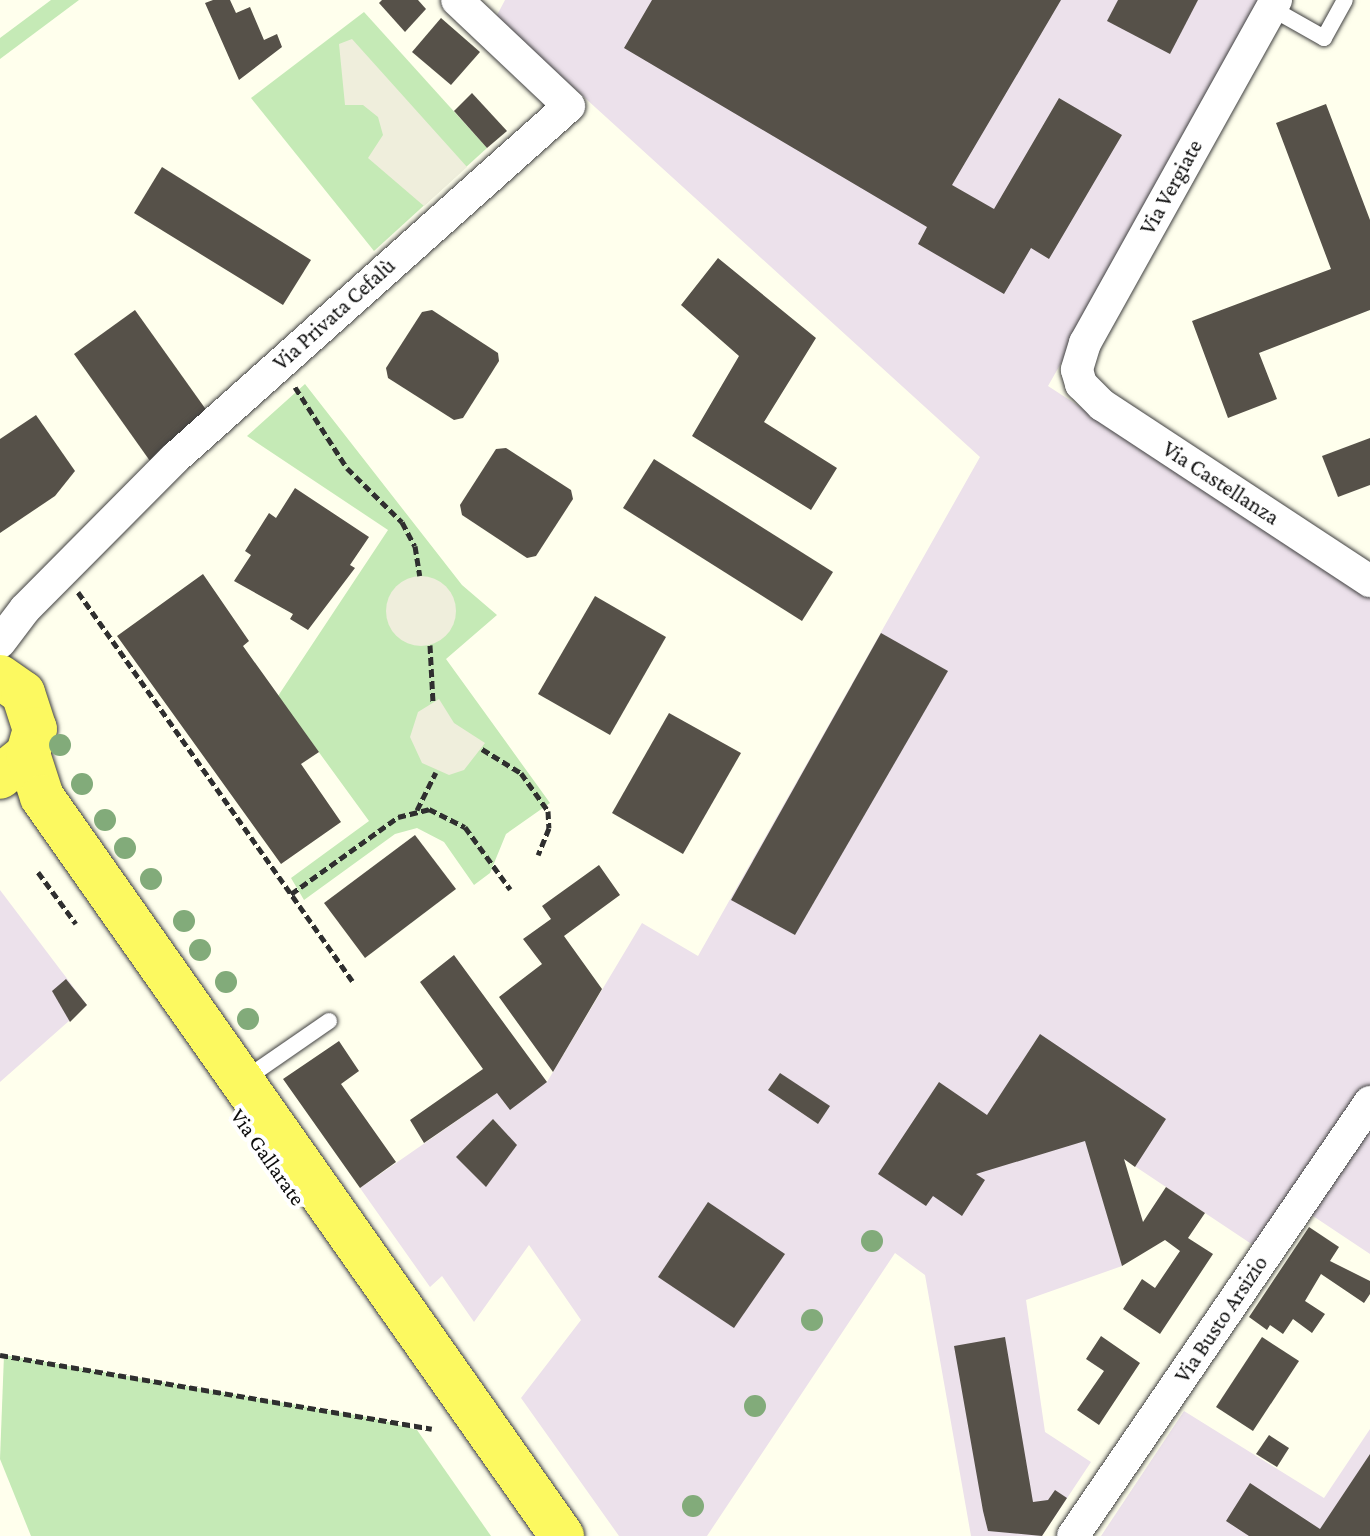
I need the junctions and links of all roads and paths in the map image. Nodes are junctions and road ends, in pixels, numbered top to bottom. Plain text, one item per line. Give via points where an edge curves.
1 (457, 0) edge
2 (1345, 0) edge
3 (1274, 4) edge
4 (278, 365) junction
5 (1079, 378) joint
6 (420, 576) dead end
7 (1370, 581) edge
8 (73, 585) dead end
9 (0, 642) edge
10 (430, 645) dead end
11 (0, 677) edge
12 (433, 702) dead end
13 (482, 749) dead end
14 (9, 770) edge
15 (436, 772) dead end
16 (417, 810) junction
17 (538, 855) dead end
18 (38, 872) dead end
19 (510, 889) dead end
20 (291, 894) junction
21 (76, 924) dead end
22 (352, 981) dead end
23 (329, 1021) dead end
24 (242, 1081) junction
25 (1370, 1102) edge
26 (0, 1355) edge
27 (432, 1429) dead end
28 (535, 1536) edge
29 (562, 1536) edge
30 (1073, 1536) edge

1 - 4 street, Via Privata Cefalù via 569,106
2 - 3 lane via 1324,38
3 - 5 street, Via Vergiate via 1080,352
4 - 6 path via 347,468 402,522 415,546
4 - 9 street, Via Privata Cefalù via 175,458 25,609
5 - 7 street, Via Castellanza via 1102,405
8 - 20 path
10 - 12 path
11 - 14 main road, Via Gallarate via 23,693 32,710 35,736
13 - 17 path via 521,773 548,811 549,828
14 - 24 main road, Via Gallarate via 42,797
14 - 28 main road, Via Gallarate
15 - 16 path
16 - 19 path via 456,818
16 - 20 path via 398,817
18 - 21 path
20 - 22 path
23 - 24 lane, Via Gallarate
24 - 29 main road, Via Gallarate
25 - 30 street, Via Busto Arsizio
26 - 27 path

